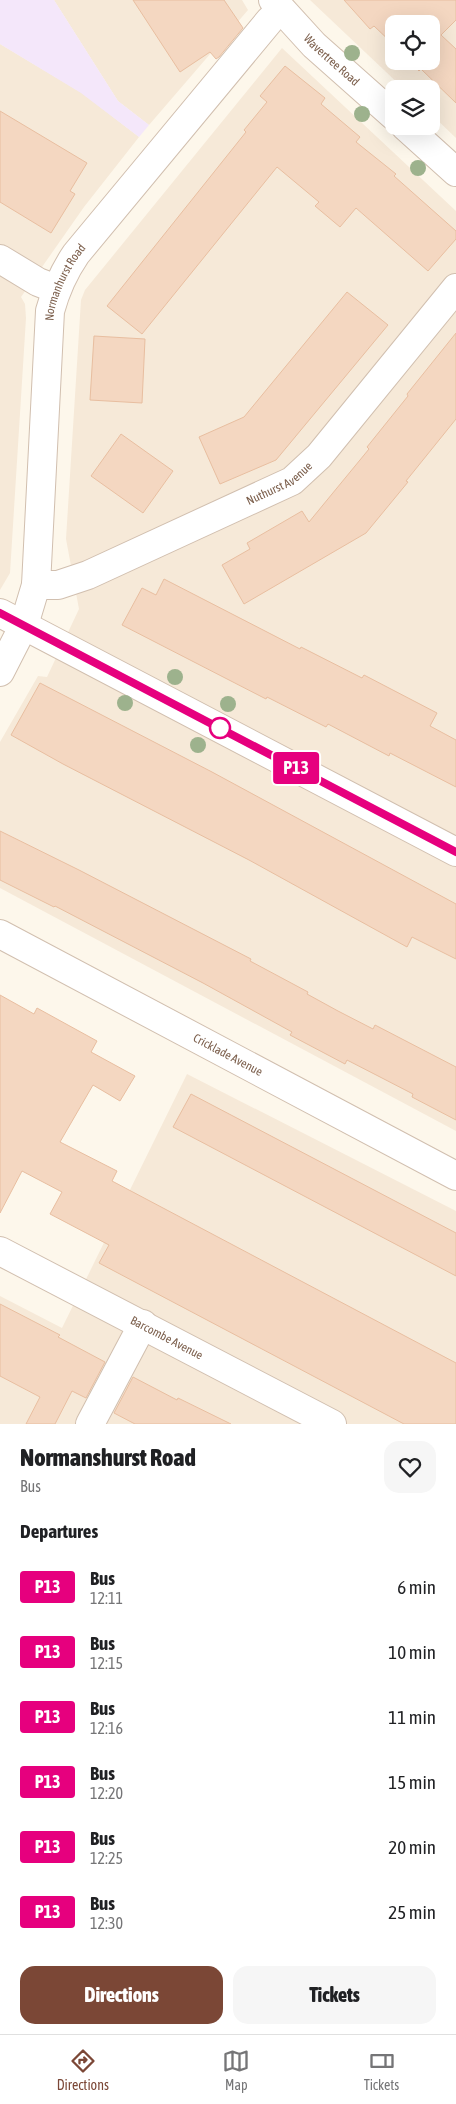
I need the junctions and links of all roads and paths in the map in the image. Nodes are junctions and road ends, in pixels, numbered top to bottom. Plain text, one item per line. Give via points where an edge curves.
1 (277, 5) edge
2 (385, 108) edge
3 (415, 135) edge
4 (456, 172) edge
5 (0, 259) edge
6 (456, 288) edge
7 (56, 289) junction
8 (36, 585) junction
9 (0, 613) edge
10 (24, 626) junction
11 (0, 672) edge
12 (456, 852) edge
13 (0, 934) edge
14 (456, 1176) edge
15 (0, 1251) edge
16 (143, 1324) junction
17 (90, 1424) edge
18 (332, 1424) edge

1 - 2 street, Wavertree Road via 314,45
1 - 7 street, Normanhurst Road via 233,64 82,247 63,272
3 - 4 street
5 - 7 street
6 - 8 street, Nuthurst Avenue via 319,456 292,481 88,575 58,585
7 - 8 street, Normanhurst Road via 50,311
8 - 10 street, Normanhurst Road
9 - 10 street
10 - 11 street, Normanhurst Road
10 - 12 street
13 - 14 street, Cricklade Avenue
15 - 16 street, Barcombe Avenue
16 - 17 street
16 - 18 street, Barcombe Avenue

